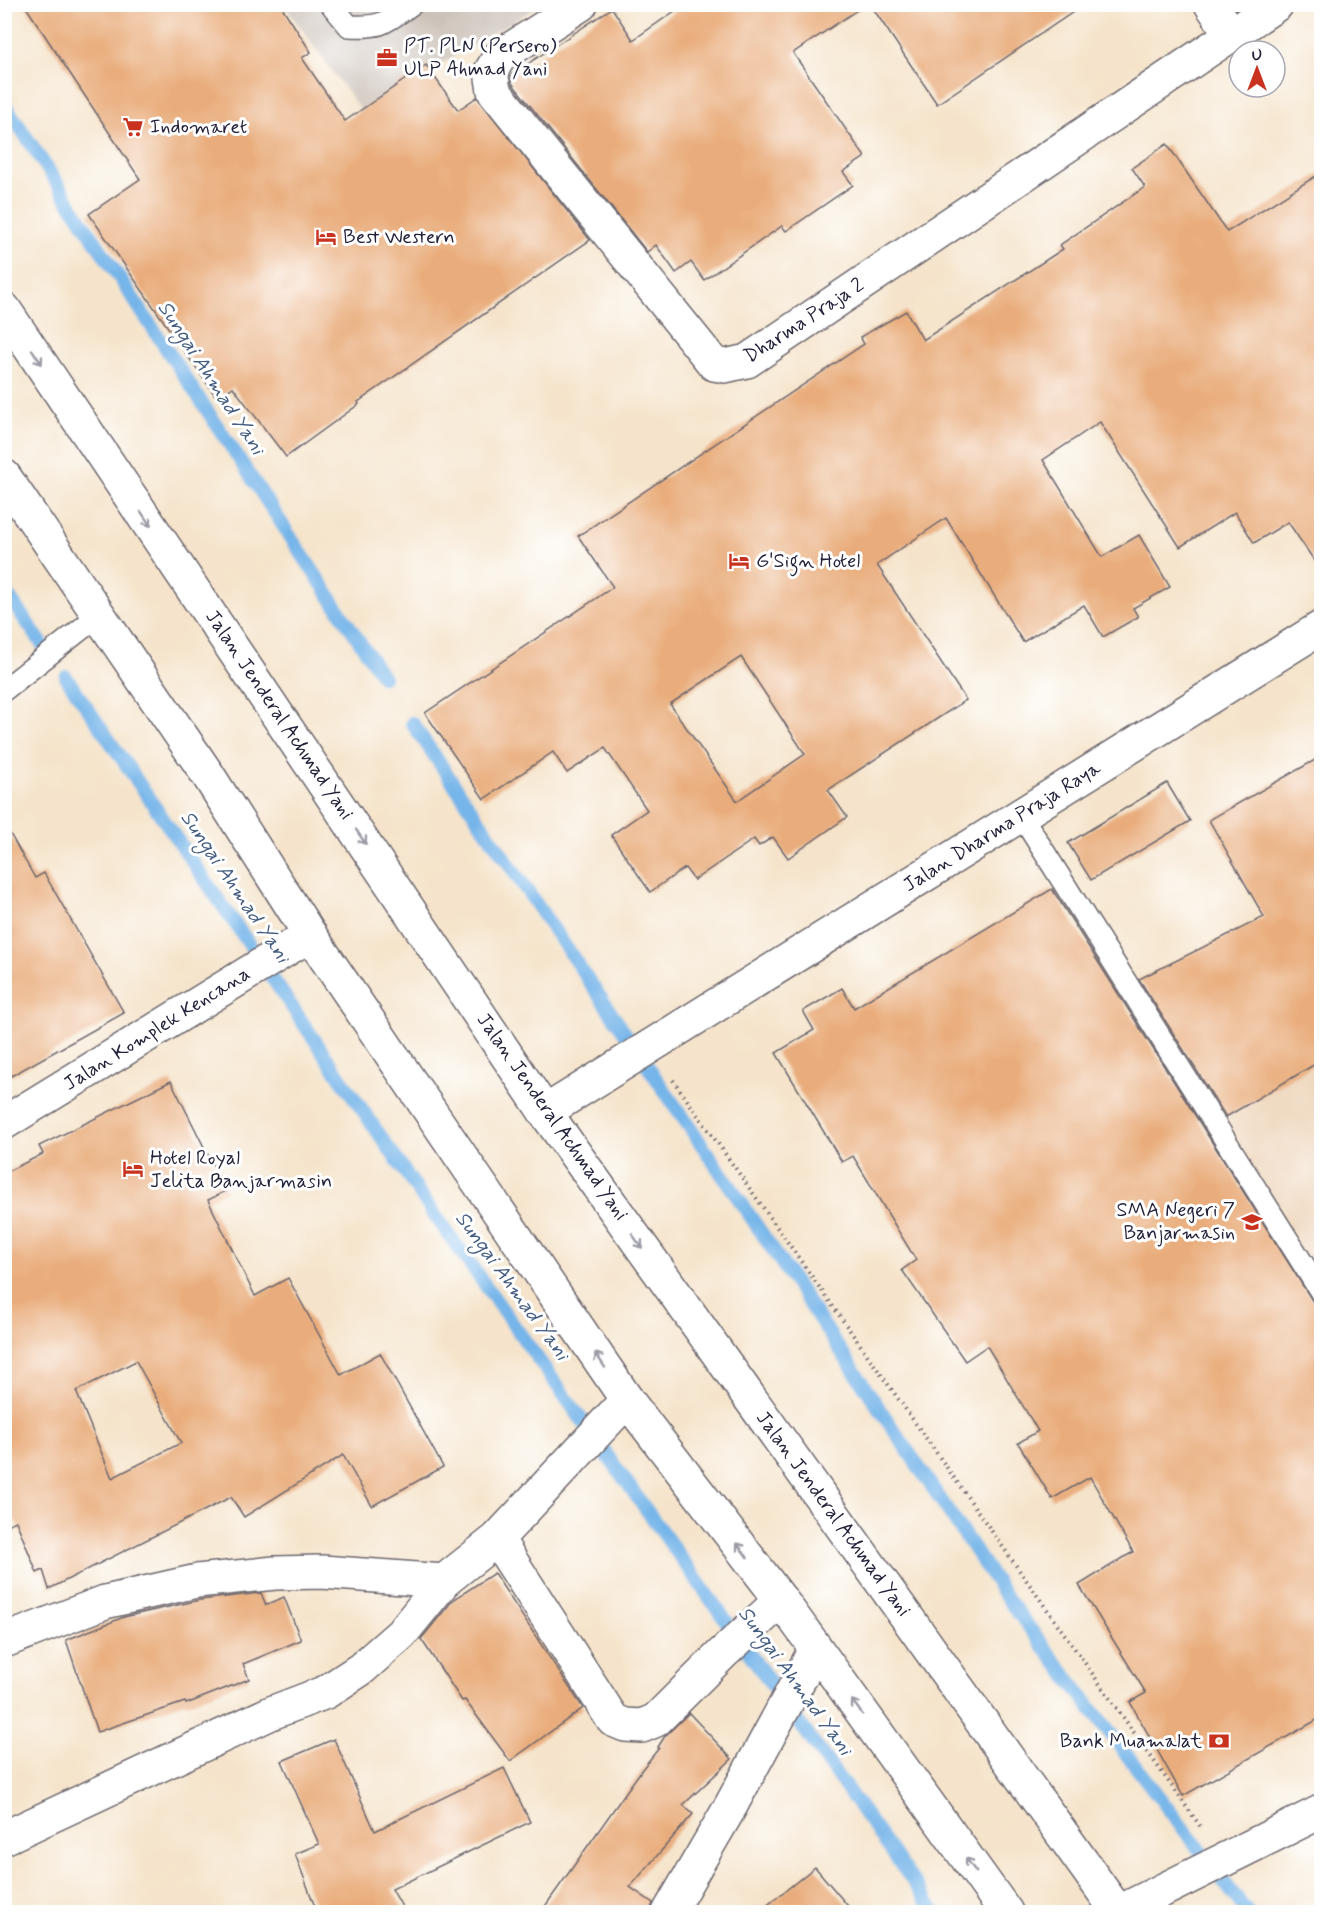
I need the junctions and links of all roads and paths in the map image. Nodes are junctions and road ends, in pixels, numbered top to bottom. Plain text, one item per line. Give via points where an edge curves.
1 (331, 4) edge
2 (412, 4) edge
3 (581, 4) edge
4 (1212, 4) edge
5 (1276, 4) edge
6 (1231, 34) junction
7 (4, 309) edge
8 (4, 476) edge
9 (99, 615) junction
10 (1322, 627) edge
11 (4, 690) edge
12 (1021, 815) junction
13 (310, 935) junction
14 (650, 1048) junction
15 (555, 1106) junction
16 (4, 1123) edge
17 (1322, 1294) edge
18 (627, 1400) junction
19 (497, 1539) junction
20 (444, 1581) junction
21 (781, 1600) junction
22 (4, 1641) edge
23 (815, 1650) junction
24 (1322, 1811) edge
25 (4, 1838) edge
26 (1211, 1867) junction
27 (669, 1912) edge
28 (1006, 1912) edge
29 (1119, 1912) edge

1 - 2 lane via 349,26 365,27 382,25
3 - 6 main road, Dharma Praja 2 via 500,56 491,71 494,91 714,364 725,366 747,361
4 - 6 main road
5 - 6 main road, Dharma Praja 2
7 -> 15 main road, Jalan Jenderal Achmad Yani
8 - 9 main road
9 - 11 lane
9 - 13 main road
10 - 12 main road, Jalan Dharma Praja Raya
12 - 14 main road, Jalan Dharma Praja Raya
12 - 17 lane
13 - 16 main road, Jalan Komplek Kencana
18 -> 13 main road
14 - 15 main road, Jalan Dharma Praja Raya
14 - 26 path
15 -> 29 main road, Jalan Jenderal Achmad Yani
18 - 19 main road
21 -> 18 main road
19 - 20 main road
19 - 21 main road via 613,1720 625,1725 642,1726 656,1720
20 - 22 main road via 322,1572 197,1581 105,1602
20 - 25 main road via 400,1634 361,1669 326,1692 271,1713
21 - 23 main road
23 - 27 main road
28 -> 23 main road
24 - 26 main road
26 - 29 main road

